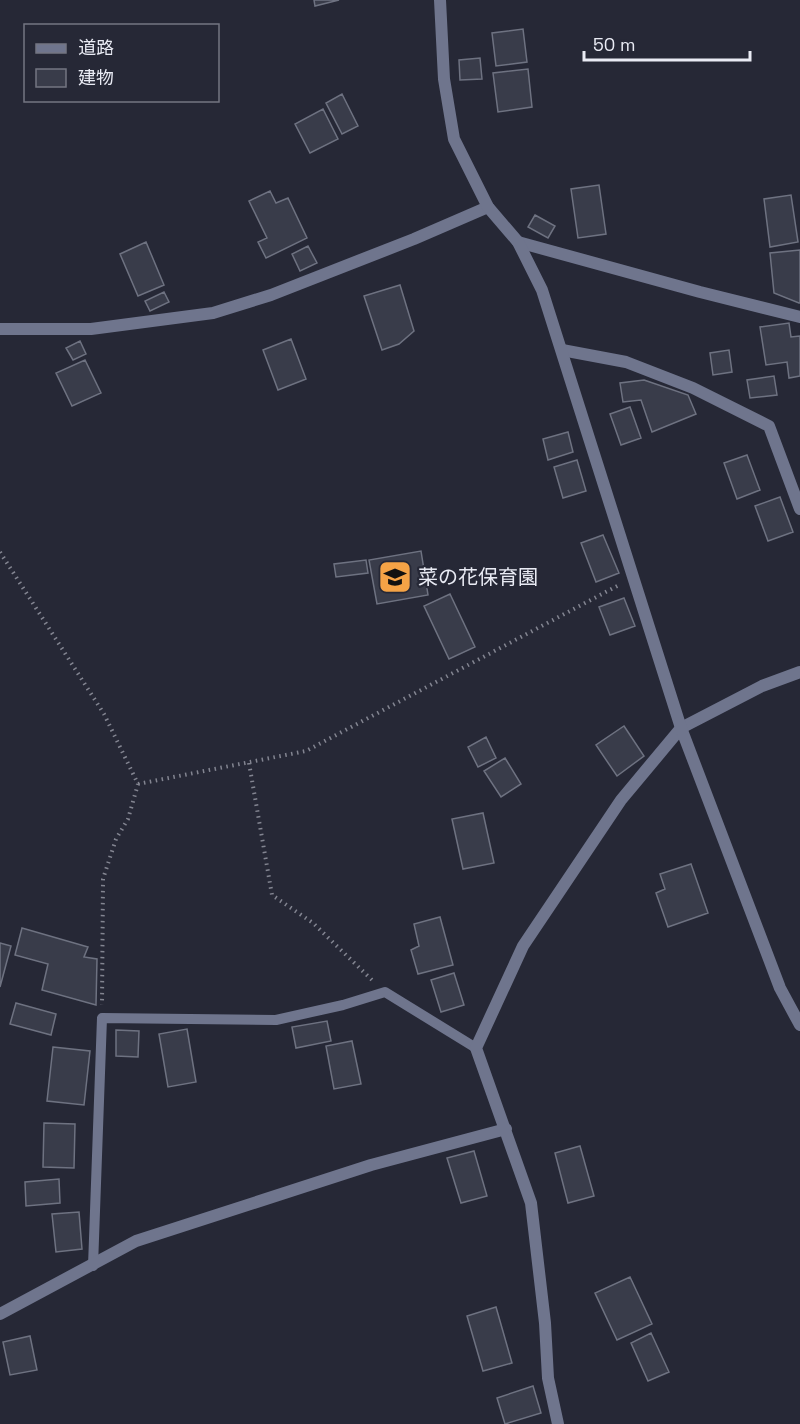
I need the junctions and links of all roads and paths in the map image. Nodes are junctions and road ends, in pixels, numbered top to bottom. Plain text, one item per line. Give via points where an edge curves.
1 (440, 0) edge
2 (488, 207) junction
3 (518, 242) junction
4 (800, 317) edge
5 (0, 329) edge
6 (562, 350) junction
7 (800, 509) edge
8 (0, 552) edge
9 (633, 577) junction
10 (800, 672) edge
11 (681, 728) junction
12 (249, 763) junction
13 (138, 784) junction
14 (385, 992) junction
15 (102, 1018) junction
16 (800, 1025) edge
17 (476, 1048) junction
18 (506, 1130) junction
19 (93, 1266) junction
20 (0, 1314) edge
21 (558, 1424) edge

1 - 2 street via 444,79 454,139
2 - 3 street
2 - 5 street via 282,291 213,313 91,329
3 - 4 street
3 - 6 street via 542,290
6 - 7 street via 626,362 693,388 769,426
6 - 9 street
8 - 13 path via 104,714
9 - 11 street
9 - 12 path via 306,751
10 - 11 street via 762,686
11 - 16 street via 780,988
11 - 17 street via 621,800 523,946
12 - 13 path
12 - 14 path via 272,895 313,923
13 - 15 path via 103,879
14 - 15 lane via 276,1020
14 - 17 lane
15 - 19 lane
17 - 18 street
18 - 19 street via 371,1165 136,1241
18 - 21 street via 531,1203 548,1378
19 - 20 street

